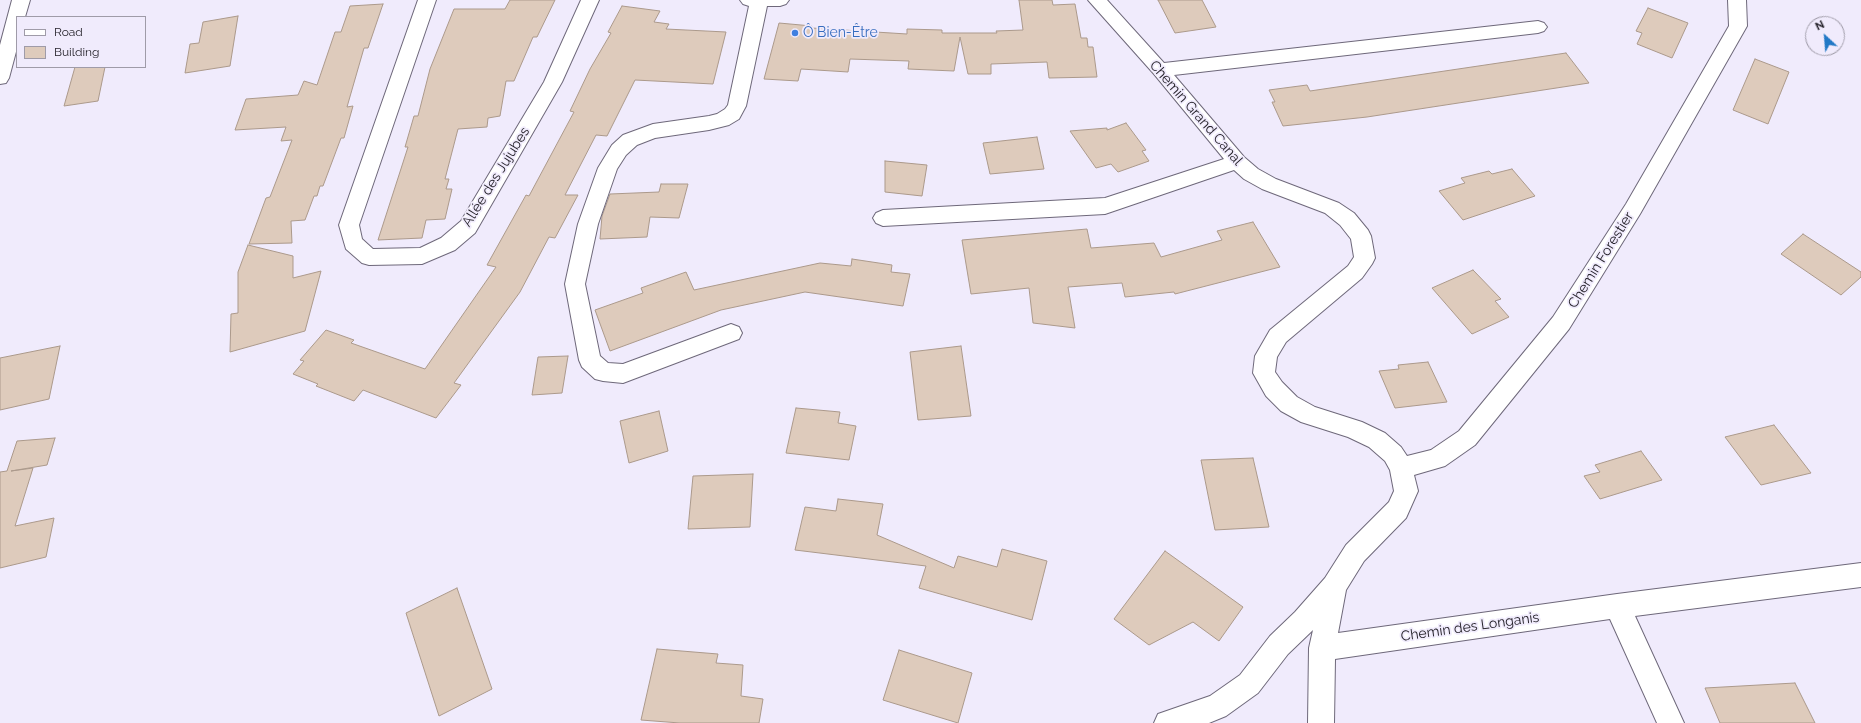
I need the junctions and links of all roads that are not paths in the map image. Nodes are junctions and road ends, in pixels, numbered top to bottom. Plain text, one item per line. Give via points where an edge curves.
1 (22, 0) edge
2 (427, 0) edge
3 (590, 0) edge
4 (754, 0) edge
5 (780, 0) edge
6 (1096, 0) edge
7 (1737, 0) edge
8 (17, 16) edge
9 (16, 21) edge
10 (1538, 27) dead end
11 (1160, 70) junction
12 (0, 78) edge
13 (1237, 162) junction
14 (883, 218) dead end
15 (732, 333) dead end
16 (1401, 468) junction
17 (1861, 575) edge
18 (1334, 586) junction
19 (1617, 606) junction
20 (1322, 648) junction
21 (1167, 723) edge
22 (1321, 723) edge
23 (1671, 723) edge

1 - 8 street
2 - 3 street, Allée des Jujubes via 350,225 353,243 369,257 422,256 448,244 468,227 554,82
4 - 5 street
4 - 15 street via 736,106 732,114 709,123 653,131 630,140 619,150 608,168 588,224 575,284 590,360 603,372 624,374
6 - 11 street, Chemin Grand Canal
7 - 16 street, Chemin Forestier via 1738,26 1633,210 1561,323 1466,438 1437,459
9 - 12 street
10 - 11 street
11 - 13 street, Chemin Grand Canal
13 - 14 street via 1105,206
13 - 16 street, Chemin Grand Canal via 1269,184 1332,208 1347,219 1361,236 1365,258 1355,272 1278,336 1266,356 1264,373 1274,389 1289,404 1309,415 1354,428 1377,440 1393,454
16 - 18 street, Chemin Grand Canal via 1406,490 1398,510 1355,553
17 - 19 street, Chemin des Longanis
18 - 20 street, Chemin Grand Canal
18 - 21 street via 1304,622 1279,645 1249,684 1217,707
19 - 20 street, Chemin des Longanis
19 - 23 street
20 - 22 street, Chemin Grand Canal

